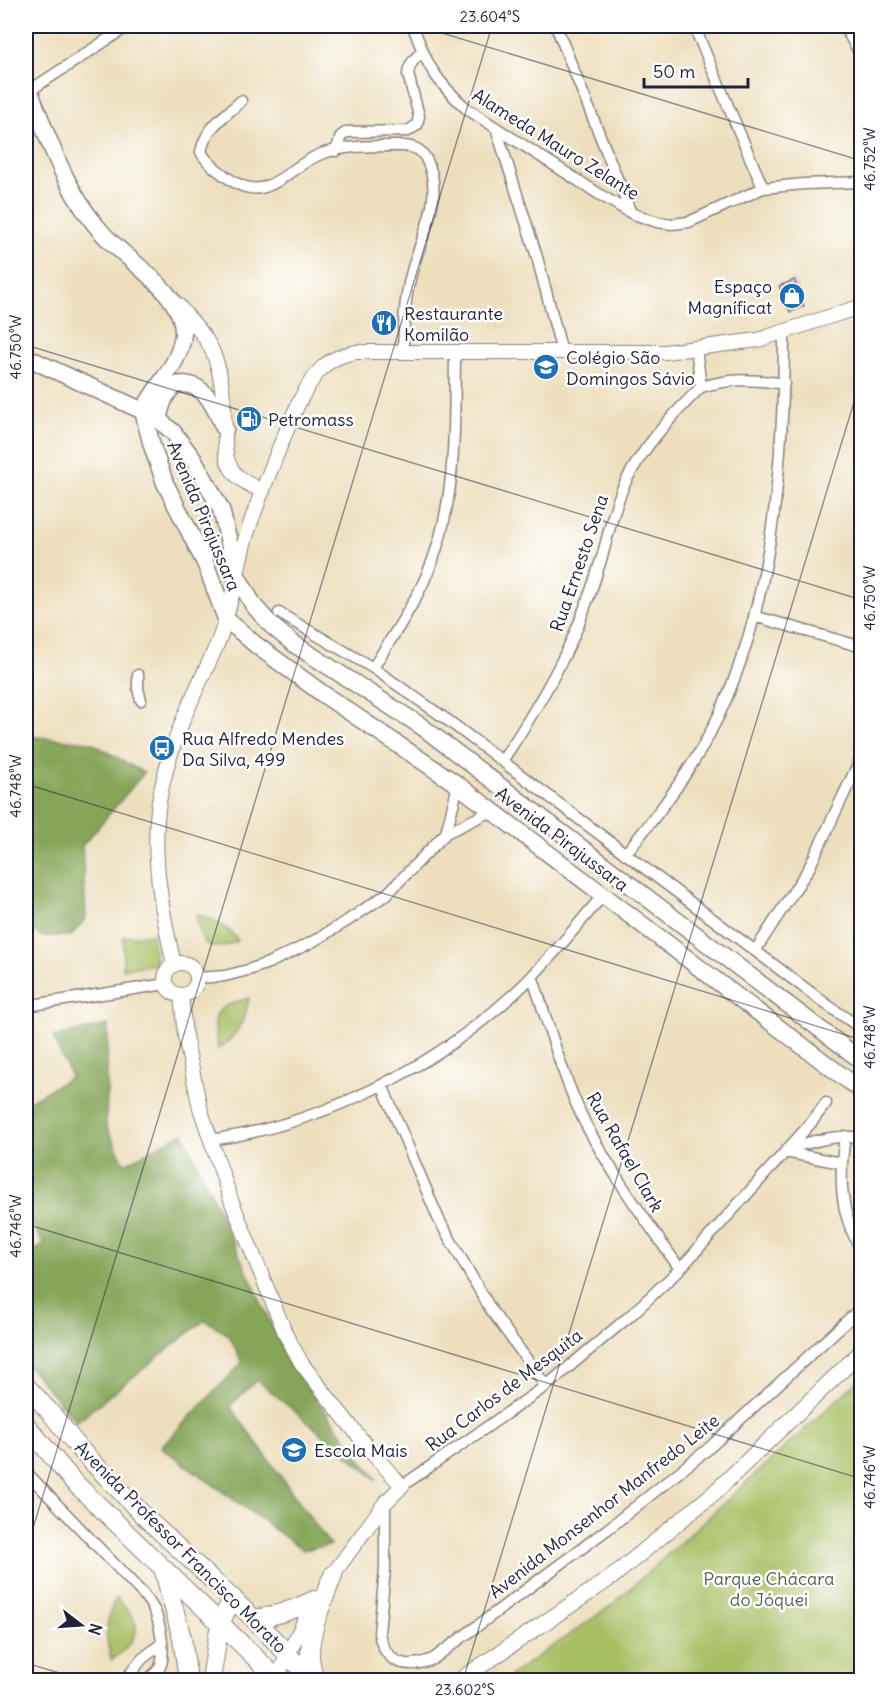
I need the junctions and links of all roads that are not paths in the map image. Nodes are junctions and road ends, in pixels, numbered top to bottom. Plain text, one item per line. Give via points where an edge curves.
1 (128, 26) edge
2 (413, 26) edge
3 (556, 26) edge
4 (694, 26) edge
5 (843, 26) edge
6 (422, 52) junction
7 (861, 57) edge
8 (27, 88) edge
9 (241, 101) dead end
10 (496, 128) junction
11 (336, 151) junction
12 (861, 182) edge
13 (763, 188) junction
14 (632, 213) junction
15 (168, 295) junction
16 (861, 306) edge
17 (784, 333) junction
18 (696, 348) junction
19 (403, 352) junction
20 (455, 352) junction
21 (561, 352) junction
22 (26, 357) edge
23 (784, 384) junction
24 (701, 387) junction
25 (150, 415) junction
26 (225, 430) junction
27 (263, 491) junction
28 (237, 576) junction
29 (279, 613) dead end
30 (754, 616) junction
31 (226, 619) junction
32 (242, 632) junction
33 (218, 643) junction
34 (861, 647) edge
35 (373, 668) junction
36 (138, 675) dead end
37 (141, 700) dead end
38 (861, 756) edge
39 (502, 761) junction
40 (458, 785) junction
41 (492, 811) junction
42 (446, 833) junction
43 (625, 854) junction
44 (603, 895) junction
45 (755, 951) junction
46 (174, 964) junction
47 (532, 976) junction
48 (197, 978) junction
49 (166, 984) junction
50 (181, 995) junction
51 (26, 1006) edge
52 (861, 1029) edge
53 (860, 1057) edge
54 (843, 1077) junction
55 (382, 1085) junction
56 (861, 1091) edge
57 (826, 1103) dead end
58 (845, 1136) junction
59 (861, 1138) edge
60 (211, 1140) junction
61 (787, 1150) junction
62 (841, 1163) junction
63 (861, 1250) edge
64 (680, 1269) junction
65 (861, 1307) edge
66 (861, 1352) edge
67 (26, 1386) edge
68 (546, 1386) junction
69 (26, 1425) edge
70 (26, 1472) edge
71 (402, 1486) junction
72 (385, 1503) junction
73 (164, 1570) junction
74 (333, 1575) junction
75 (233, 1598) junction
76 (314, 1600) junction
77 (254, 1619) junction
78 (220, 1623) junction
79 (161, 1644) junction
80 (289, 1655) junction
81 (125, 1680) edge
82 (147, 1680) edge
83 (189, 1680) edge
84 (210, 1680) edge
85 (277, 1680) edge
86 (313, 1680) edge
87 (460, 1680) edge

1 - 8 street
2 - 6 street, Alameda Mauro Zelante
3 - 14 street
4 - 13 street
5 - 7 street
6 - 10 street, Alameda Mauro Zelante via 448,92
6 - 11 street via 408,74 419,116 417,125 408,131 347,132 341,136
8 - 15 main road via 79,203 105,237
9 - 11 street via 210,130 201,152 236,184 252,190 269,186 313,158
10 - 14 street, Alameda Mauro Zelante
10 - 21 street via 537,257
11 - 19 street via 414,147 429,165 433,201 408,288
12 - 13 street, Alameda Mauro Zelante
13 - 14 street, Alameda Mauro Zelante via 689,222 657,222
15 - 25 main road via 182,324 181,342
15 - 26 street via 207,340 214,355
16 - 17 street
17 - 18 street
17 - 23 street
18 - 21 street via 631,353
18 - 24 street
19 - 20 street
19 - 27 street via 356,352 340,356 320,370 291,420
20 - 21 street
20 - 35 street via 453,476 441,533 419,593
22 - 25 main road
23 - 24 street via 744,379
23 - 30 street via 774,508
24 - 39 street, Rua Ernesto Sena via 656,434 632,469 578,626 531,717
25 - 26 main road via 169,391 180,384 190,385 208,397
25 - 28 main road, Avenida Pirajussara via 173,432 209,485 224,520
25 - 31 main road, Avenida Pirajussara via 152,446 165,483 206,566
26 - 27 street via 225,449 233,471
27 - 28 street
28 - 31 street
28 - 53 main road, Avenida Pirajussara via 254,606 294,644 421,726
29 - 35 street, Avenida Pirajussara
30 - 34 street
30 - 43 street via 709,735 659,813
31 - 32 main road, Avenida Pirajussara
31 - 33 street
32 - 33 street via 228,633
32 - 40 main road, Avenida Pirajussara via 323,694
33 - 46 street via 174,741 159,804 157,862
35 - 39 street, Avenida Pirajussara
36 - 37 street
38 - 45 street via 809,868
39 - 43 street, Avenida Pirajussara
40 - 41 main road, Avenida Pirajussara
40 - 42 street
41 - 42 street
41 - 44 main road, Avenida Pirajussara
42 - 48 street via 387,894 348,921 271,962 225,976
43 - 45 street, Avenida Pirajussara
44 - 47 street
44 - 54 main road, Avenida Pirajussara
45 - 52 street, Avenida Pirajussara
46 - 48 street via 189,965
46 - 49 street via 166,973
47 - 55 street via 484,1019
47 - 64 street, Rua Rafael Clark via 566,1080 585,1123 636,1208
48 - 50 street via 191,992
49 - 50 street via 170,991
49 - 51 street
50 - 60 street via 193,1076
53 - 54 street
54 - 56 main road, Avenida Pirajussara
55 - 60 street via 309,1115 243,1135
55 - 68 street via 439,1220 491,1310
57 - 61 street, Rua Carlos de Mesquita
58 - 59 street
58 - 61 street
58 - 62 street
60 - 71 street via 270,1299 302,1364
61 - 62 street
61 - 64 street, Rua Carlos de Mesquita
62 - 63 street via 844,1208
64 - 68 street, Rua Carlos de Mesquita
65 - 72 street, Avenida Monsenhor Manfredo Leite via 681,1471 433,1659 420,1664 402,1664 386,1651 379,1633 385,1569
66 - 87 main road via 714,1493 612,1577
67 - 75 highway, Avenida Professor Francisco Morato via 146,1518
68 - 71 street, Rua Carlos de Mesquita
69 - 73 highway, Avenida Professor Francisco Morato via 72,1480
70 - 79 street via 143,1594 159,1622
71 - 72 street, Rua Carlos de Mesquita
72 - 74 street, Rua Carlos de Mesquita
73 - 78 highway, Avenida Professor Francisco Morato
73 - 83 highway
74 - 76 street, Rua Carlos de Mesquita
74 - 86 highway via 313,1639
75 - 77 highway, Avenida Professor Francisco Morato
75 - 78 highway
76 - 77 highway via 295,1610
76 - 80 street, Rua Carlos de Mesquita
77 - 80 highway, Avenida Professor Francisco Morato
78 - 84 highway
78 - 85 highway, Avenida Professor Francisco Morato
79 - 81 street
79 - 82 street via 161,1665
80 - 85 street, Rua Carlos de Mesquita
80 - 86 highway, Avenida Professor Francisco Morato

